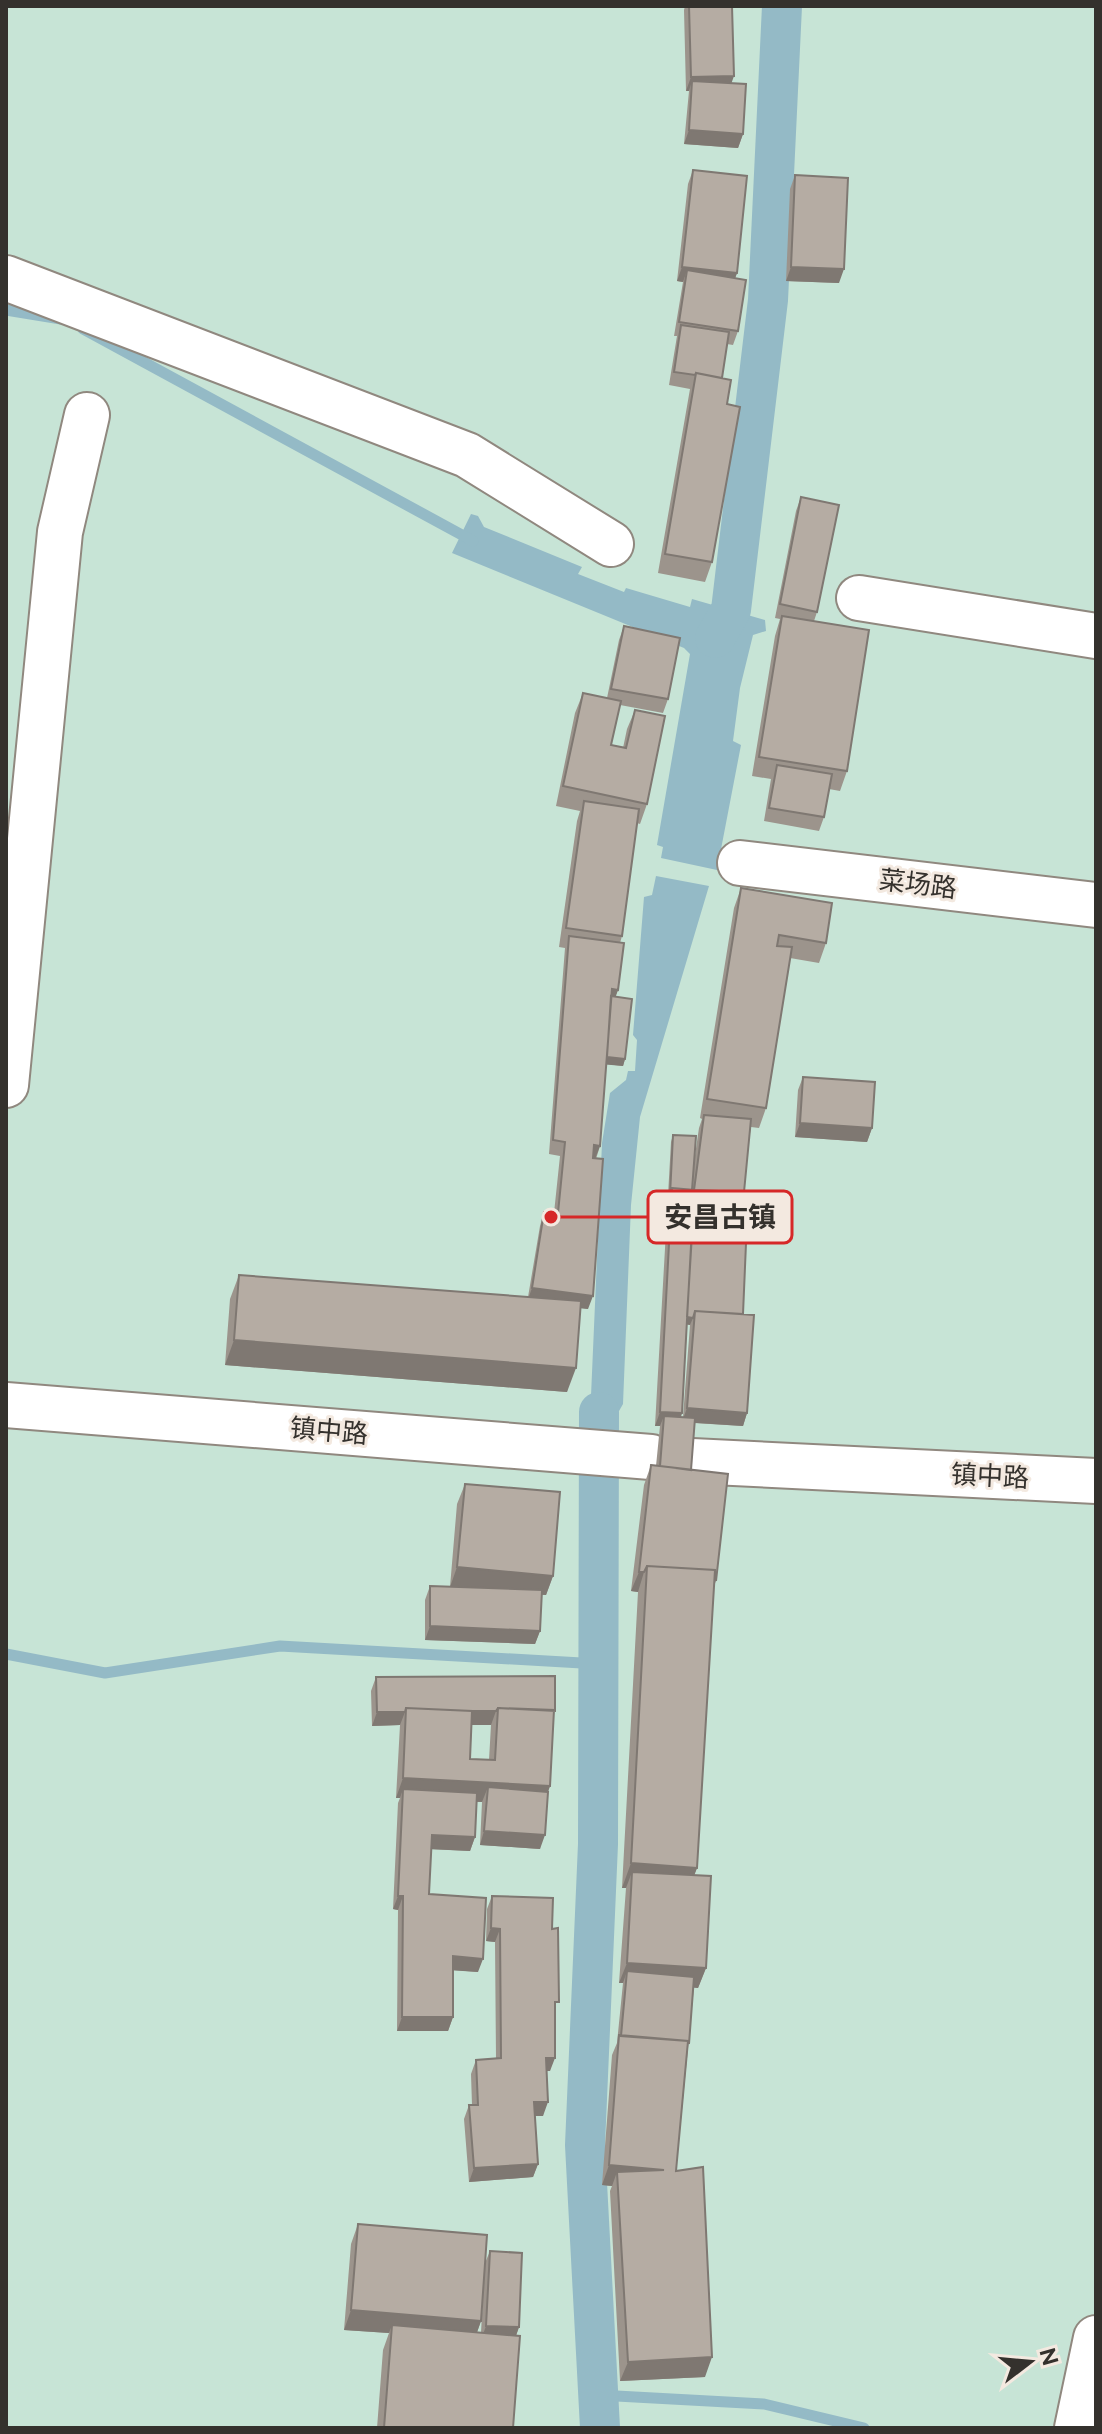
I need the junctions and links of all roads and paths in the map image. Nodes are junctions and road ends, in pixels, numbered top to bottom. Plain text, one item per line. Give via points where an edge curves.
1 (6, 278) edge
2 (87, 415) dead end
3 (611, 544) dead end
4 (859, 598) dead end
5 (1096, 636) edge
6 (740, 863) dead end
7 (1096, 905) edge
8 (6, 1085) edge
9 (6, 1405) edge
10 (1096, 1481) edge
11 (1096, 2338) edge
12 (1077, 2428) edge

1 - 3 street via 467,455
2 - 8 street via 60,532
4 - 5 street
6 - 7 street, 菜场路
9 - 10 street, 镇中路 via 672,1459
11 - 12 street

